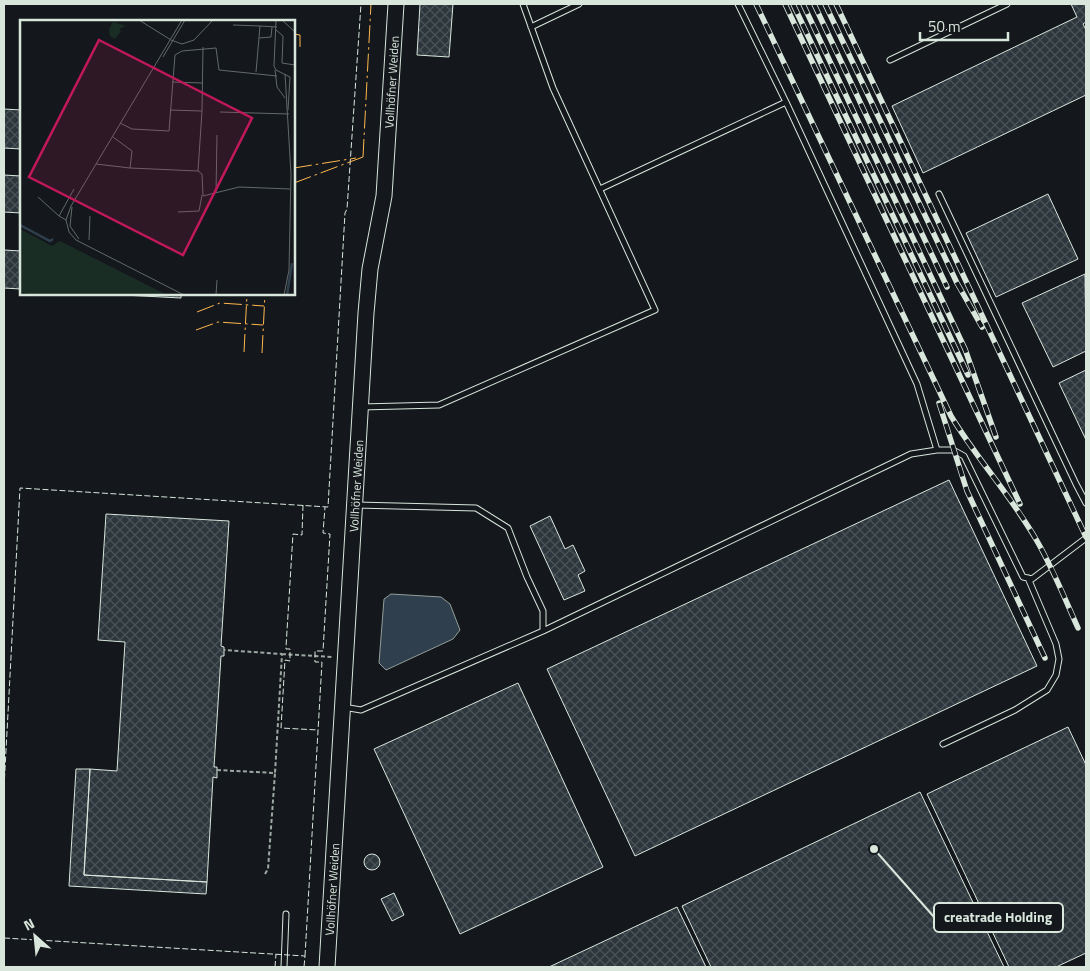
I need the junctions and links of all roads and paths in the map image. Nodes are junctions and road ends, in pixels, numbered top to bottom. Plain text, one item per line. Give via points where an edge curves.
1 (396, 4) edge
2 (523, 4) edge
3 (579, 4) edge
4 (738, 4) edge
5 (1008, 4) edge
6 (531, 27) junction
7 (890, 60) dead end
8 (786, 102) junction
9 (600, 189) junction
10 (939, 194) dead end
11 (361, 406) junction
12 (937, 450) junction
13 (1086, 503) edge
14 (355, 505) junction
15 (1086, 538) edge
16 (1028, 578) junction
17 (543, 631) junction
18 (224, 650) dead end
19 (282, 654) junction
20 (346, 658) junction
21 (343, 707) junction
22 (943, 744) dead end
23 (217, 770) dead end
24 (275, 773) junction
25 (265, 874) dead end
26 (286, 914) dead end
27 (284, 967) edge
28 (327, 967) edge

1 - 11 main road, Vollhöfner Weiden via 385,178 369,282
2 - 6 lane
3 - 6 lane
4 - 8 lane
5 - 7 lane
6 - 9 lane via 554,88
8 - 9 lane
8 - 12 lane via 917,384
9 - 11 lane via 654,310 439,405
10 - 13 lane
11 - 14 main road, Vollhöfner Weiden
12 - 16 lane via 953,450 964,456 1023,577
12 - 17 lane via 911,454
14 - 17 lane via 476,508 508,528 543,611
14 - 20 main road, Vollhöfner Weiden
15 - 16 lane via 1032,579
16 - 22 lane via 1056,644 1059,659 1056,675 1047,690 1015,710
17 - 21 lane via 361,710
18 - 19 path
19 - 20 path
19 - 24 path
20 - 21 main road, Vollhöfner Weiden
21 - 28 main road, Vollhöfner Weiden
23 - 24 path
24 - 25 path
26 - 27 lane

